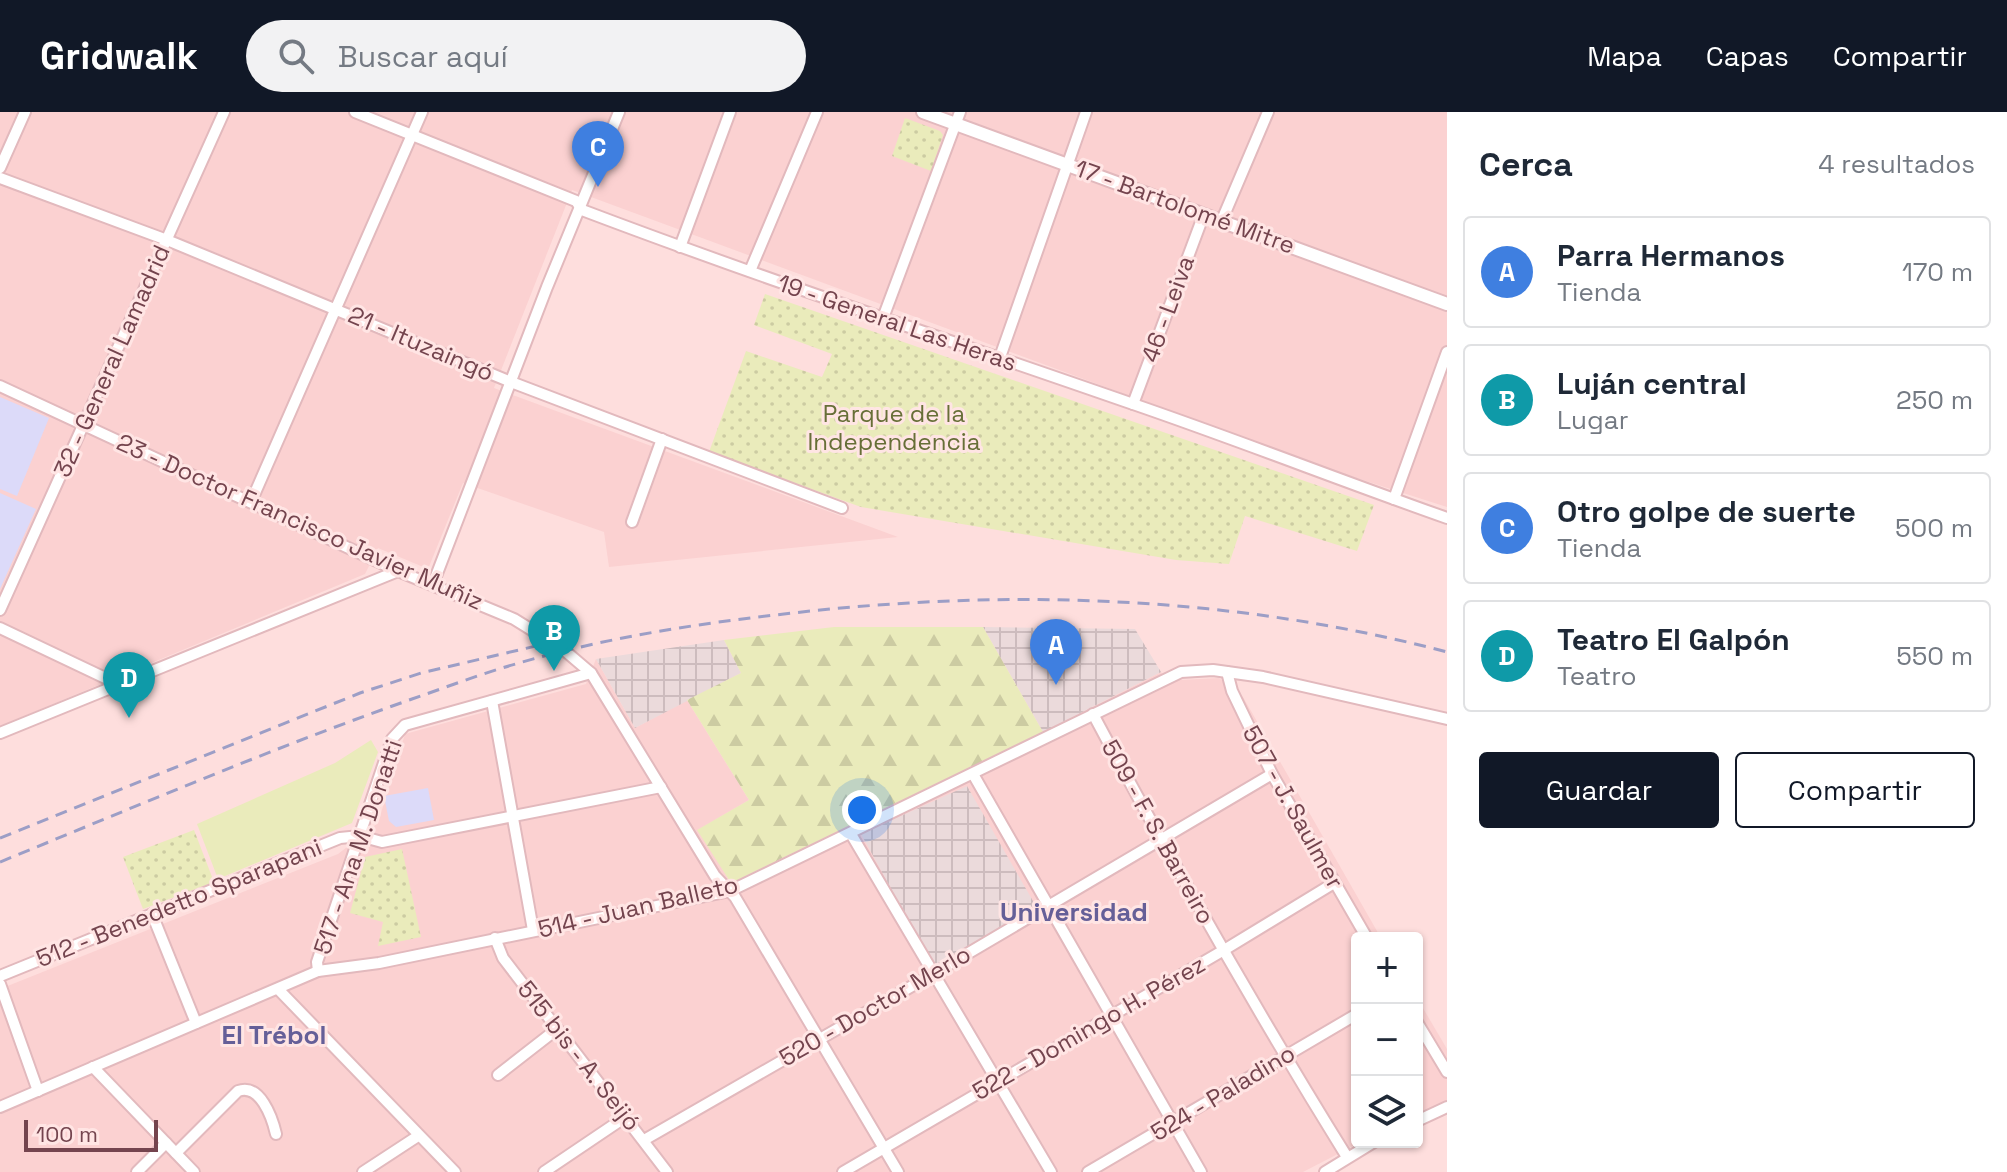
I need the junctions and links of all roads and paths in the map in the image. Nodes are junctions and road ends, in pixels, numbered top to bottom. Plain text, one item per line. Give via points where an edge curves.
1 (25, 112) edge
2 (224, 112) edge
3 (355, 112) edge
4 (422, 112) edge
5 (619, 112) edge
6 (730, 112) edge
7 (817, 112) edge
8 (923, 112) edge
9 (1086, 112) edge
10 (1268, 112) edge
11 (958, 118) edge
12 (412, 135) junction
13 (1068, 163) junction
14 (0, 168) edge
15 (0, 178) edge
16 (579, 206) junction
17 (1204, 214) junction
18 (1222, 220) junction
19 (167, 240) junction
20 (680, 247) junction
21 (750, 271) junction
22 (1447, 304) edge
23 (337, 309) junction
24 (883, 318) junction
25 (1447, 352) edge
26 (999, 360) junction
27 (511, 382) junction
28 (0, 386) edge
29 (1133, 404) junction
30 (84, 424) junction
31 (662, 439) junction
32 (1394, 499) junction
33 (251, 502) junction
34 (842, 508) dead end
35 (1447, 518) edge
36 (632, 522) dead end
37 (398, 571) junction
38 (433, 584) junction
39 (0, 610) edge
40 (0, 628) edge
41 (1227, 672) junction
42 (591, 673) junction
43 (120, 685) junction
44 (492, 701) junction
45 (1093, 714) junction
46 (1447, 719) edge
47 (0, 733) edge
48 (973, 774) junction
49 (1272, 774) junction
50 (661, 787) junction
51 (512, 817) junction
52 (851, 834) junction
53 (360, 836) junction
54 (1160, 839) junction
55 (1334, 883) junction
56 (730, 891) junction
57 (1048, 906) junction
58 (152, 914) junction
59 (533, 930) junction
60 (1363, 932) edge
61 (495, 938) junction
62 (1224, 950) junction
63 (318, 971) junction
64 (933, 974) junction
65 (0, 976) edge
66 (0, 984) edge
67 (278, 989) junction
68 (1110, 1014) junction
69 (1351, 1017) edge
70 (196, 1023) junction
71 (557, 1029) junction
72 (1423, 1032) edge
73 (819, 1038) junction
74 (1284, 1055) junction
75 (93, 1067) junction
76 (1447, 1072) edge
77 (498, 1075) dead end
78 (996, 1081) junction
79 (38, 1091) junction
80 (0, 1107) edge
81 (1447, 1107) edge
82 (624, 1118) junction
83 (1423, 1118) edge
84 (1172, 1124) junction
85 (276, 1134) dead end
86 (418, 1136) junction
87 (644, 1140) junction
88 (166, 1143) junction
89 (1363, 1148) edge
90 (884, 1149) junction
91 (176, 1153) junction
92 (1347, 1157) junction
93 (137, 1172) edge
94 (194, 1172) edge
95 (363, 1172) edge
96 (455, 1172) edge
97 (544, 1172) edge
98 (667, 1172) edge
99 (843, 1172) edge
100 (898, 1172) edge
101 (1051, 1172) edge
102 (1088, 1172) edge
103 (1201, 1172) edge
104 (1325, 1172) edge

1 - 14 street
2 - 19 street, 32 - General Lamadrid
3 - 12 street, 19 - General Las Heras
4 - 12 street
5 - 16 street
6 - 20 street
7 - 21 street
8 - 11 street, 17 - Bartolomé Mitre
9 - 13 street
10 - 18 street
11 - 13 street, 17 - Bartolomé Mitre
11 - 24 street
12 - 16 street, 19 - General Las Heras
12 - 23 street
13 - 17 street, 17 - Bartolomé Mitre
13 - 26 street
15 - 19 street, 21 - Ituzaingó
16 - 20 street, 19 - General Las Heras
16 - 27 street
17 - 18 street, 17 - Bartolomé Mitre
17 - 29 street, 46 - Leiva
18 - 22 street, 17 - Bartolomé Mitre
19 - 23 street, 21 - Ituzaingó
19 - 30 street, 32 - General Lamadrid
20 - 21 street, 19 - General Las Heras
21 - 24 street, 19 - General Las Heras
23 - 27 street, 21 - Ituzaingó
23 - 33 street
24 - 26 street, 19 - General Las Heras
25 - 32 street
26 - 29 street, 19 - General Las Heras
27 - 31 street, 21 - Ituzaingó
27 - 38 street
28 - 30 street, 23 - Doctor Francisco Javier Muñiz
29 - 32 street, 19 - General Las Heras
30 - 33 street, 23 - Doctor Francisco Javier Muñiz
30 - 39 street, 32 - General Lamadrid
31 - 34 street, 21 - Ituzaingó
31 - 36 street
32 - 35 street, 19 - General Las Heras
33 - 37 street, 23 - Doctor Francisco Javier Muñiz
37 - 38 street, 23 - Doctor Francisco Javier Muñiz
37 - 43 street
38 - 42 street, 23 - Doctor Francisco Javier Muñiz via 530,628
40 - 43 street
41 - 45 street, 514 - Juan Balleto via 1181,672
41 - 46 street, 514 - Juan Balleto
41 - 49 street, 507 - J. Saulmer
42 - 44 street
42 - 50 street, 23 - Doctor Francisco Javier Muñiz
43 - 47 street
44 - 51 street
44 - 53 street, 517 - Ana M. Donatti via 405,725 392,739
45 - 48 street, 514 - Juan Balleto
45 - 54 street, 509 - F. S. Barreiro
48 - 52 street, 514 - Juan Balleto
48 - 57 street
49 - 54 street, 520 - Doctor Merlo
49 - 55 street, 507 - J. Saulmer
50 - 51 street, 512 - Benedetto Sparapani
50 - 56 street, 23 - Doctor Francisco Javier Muñiz via 715,876
51 - 53 street, 512 - Benedetto Sparapani via 382,842
51 - 59 street
52 - 56 street, 514 - Juan Balleto
52 - 64 street
53 - 58 street, 512 - Benedetto Sparapani via 340,838
53 - 63 street, 517 - Ana M. Donatti
54 - 57 street, 520 - Doctor Merlo
54 - 62 street, 509 - F. S. Barreiro
55 - 60 street, 507 - J. Saulmer
55 - 62 street, 522 - Domingo H. Pérez
56 - 59 street, 514 - Juan Balleto
56 - 73 street, 23 - Doctor Francisco Javier Muñiz
57 - 64 street, 520 - Doctor Merlo
57 - 68 street
58 - 65 street, 512 - Benedetto Sparapani
58 - 70 street
59 - 61 street, 514 - Juan Balleto
61 - 63 street, 514 - Juan Balleto
61 - 71 street, 515 bis - A. Seijó via 503,958
62 - 68 street, 522 - Domingo H. Pérez
62 - 74 street, 509 - F. S. Barreiro
63 - 67 street, 514 - Juan Balleto
64 - 73 street, 520 - Doctor Merlo
64 - 78 street
66 - 79 street
67 - 70 street, 514 - Juan Balleto
67 - 86 street
68 - 78 street, 522 - Domingo H. Pérez
68 - 84 street
69 - 74 street, 524 - Paladino
70 - 75 street, 514 - Juan Balleto
71 - 77 street
71 - 82 street, 515 bis - A. Seijó
72 - 76 street
73 - 87 street, 520 - Doctor Merlo
73 - 90 street, 23 - Doctor Francisco Javier Muñiz
74 - 84 street, 524 - Paladino
74 - 92 street, 509 - F. S. Barreiro
75 - 79 street, 514 - Juan Balleto
75 - 88 street
78 - 90 street, 522 - Domingo H. Pérez
78 - 101 street
79 - 80 street, 514 - Juan Balleto
81 - 83 street
82 - 87 street, 515 bis - A. Seijó
82 - 97 street
84 - 102 street, 524 - Paladino
84 - 103 street
85 - 91 street via 266,1105 244,1088
86 - 95 street
86 - 96 street
87 - 98 street, 515 bis - A. Seijó
88 - 91 street
88 - 93 street
89 - 92 street
90 - 99 street, 522 - Domingo H. Pérez
90 - 100 street, 23 - Doctor Francisco Javier Muñiz
91 - 94 street
92 - 104 street

